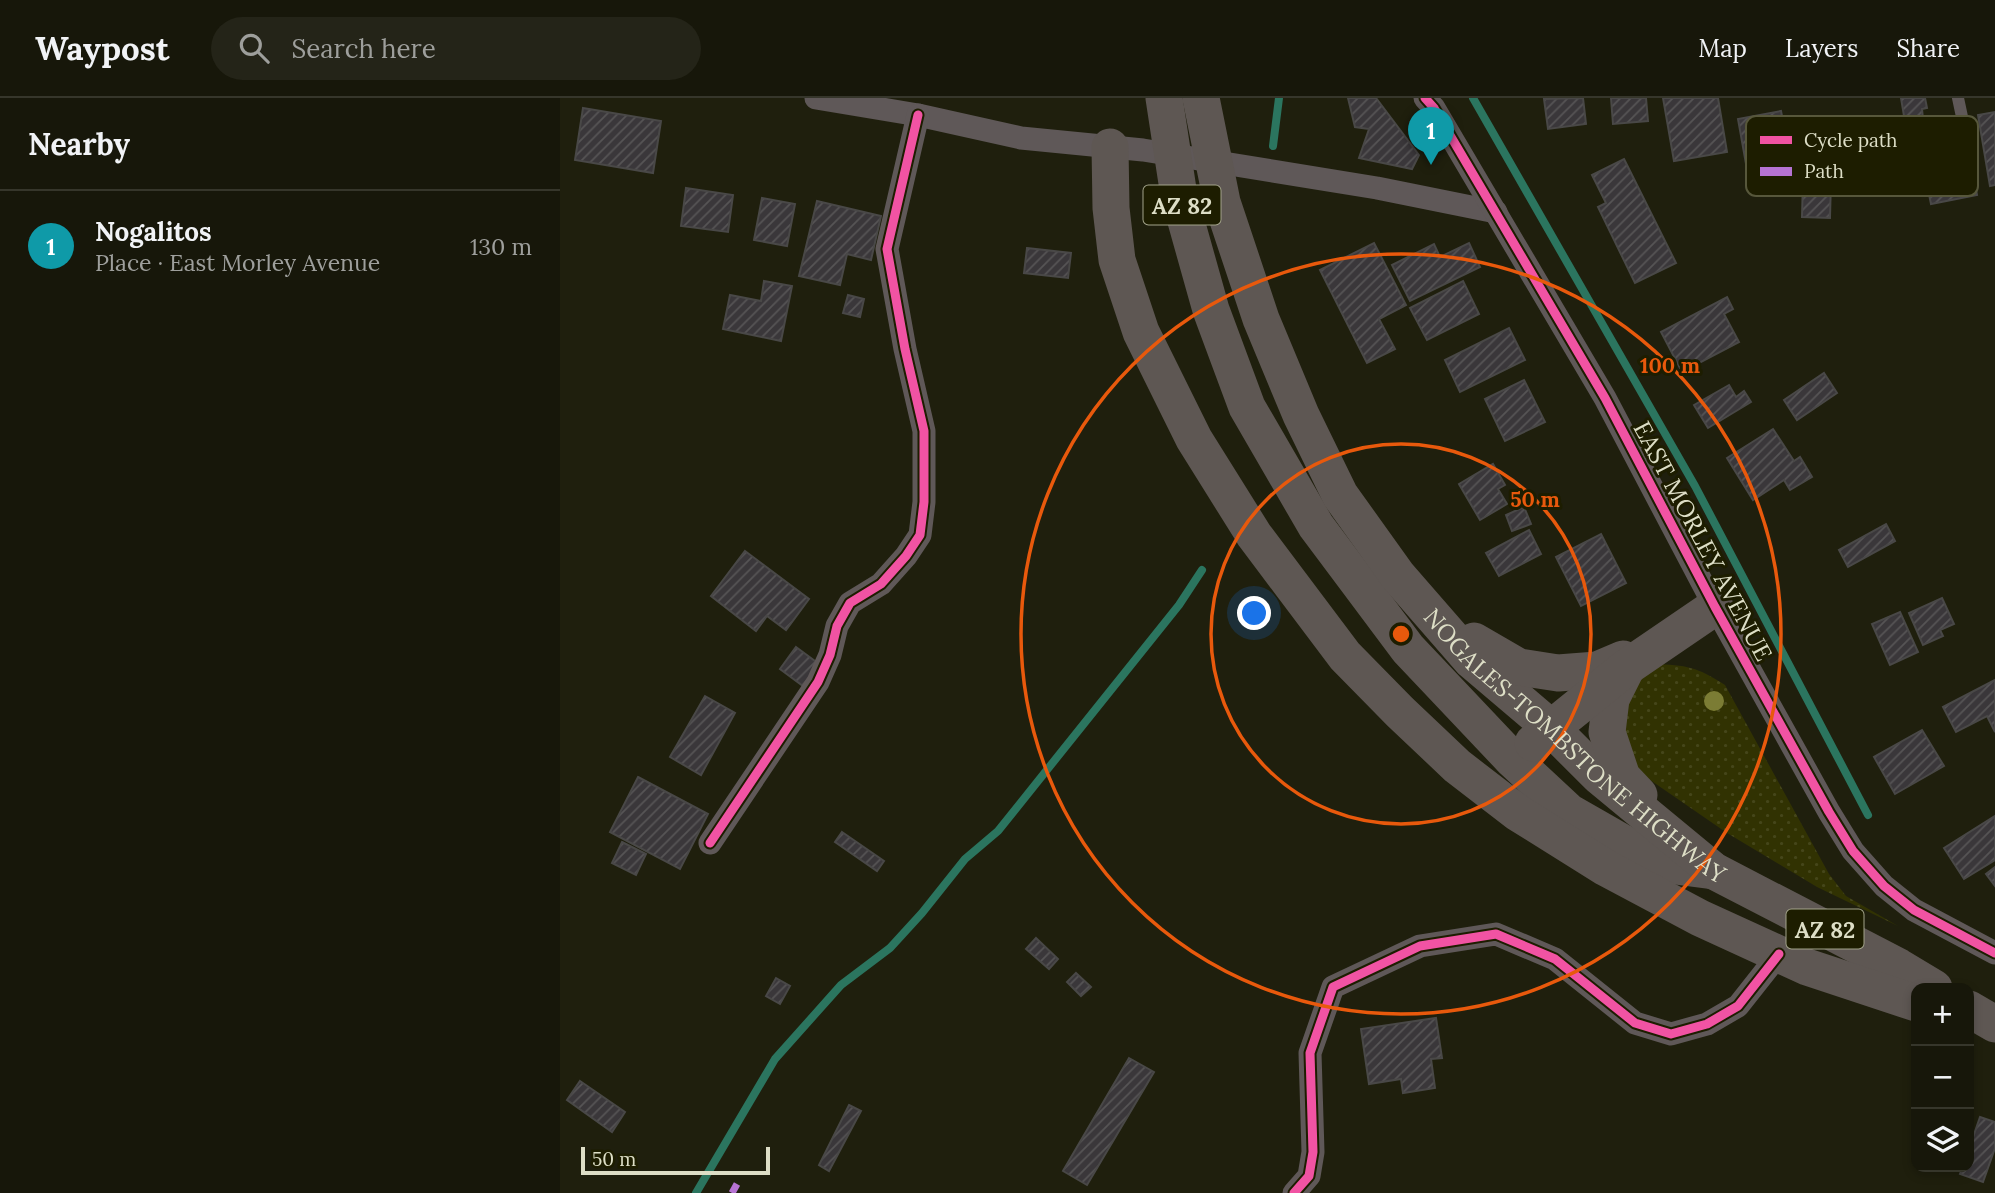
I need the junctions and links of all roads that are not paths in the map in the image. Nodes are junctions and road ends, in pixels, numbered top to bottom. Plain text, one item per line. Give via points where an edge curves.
1 (816, 98) edge
2 (1164, 98) edge
3 (1201, 98) edge
4 (1958, 98) edge
5 (1436, 101) edge
6 (918, 115) junction
7 (1962, 116) edge
8 (1111, 147) junction
9 (1496, 212) junction
10 (1714, 607) junction
11 (1432, 617) junction
12 (1660, 643) junction
13 (1627, 667) junction
14 (1551, 727) junction
15 (1513, 760) junction
16 (710, 843) dead end
17 (1714, 871) junction
18 (1995, 953) edge
19 (1780, 954) junction
20 (1926, 983) edge
21 (1911, 1001) edge
22 (1974, 1012) edge
23 (1974, 1023) edge
24 (1995, 1024) edge
25 (1995, 1030) edge
26 (1294, 1193) edge

1 - 6 street
2 - 15 main road, NOGALES-TOMBSTONE HIGHWAY / AZ 82 via 1179,196 1212,310 1247,407 1316,526 1408,649
3 - 11 main road, NOGALES-TOMBSTONE HIGHWAY / AZ 82 via 1222,202 1252,293 1301,415 1340,495
4 - 7 lane
5 - 9 street, EAST MORLEY AVENUE
6 - 8 street via 1021,138
6 - 16 street via 887,249 924,431 920,535 881,584 850,603 818,682
8 - 9 street via 1377,188
8 - 19 main road via 1117,260 1141,332 1195,439 1254,536 1345,656 1457,766 1518,813 1606,868
9 - 10 street, EAST MORLEY AVENUE via 1605,398
10 - 12 main road
10 - 18 street, EAST MORLEY AVENUE via 1853,851 1884,886 1914,910
11 - 12 main road via 1519,667 1559,673 1597,670
11 - 14 main road, NOGALES-TOMBSTONE HIGHWAY / AZ 82 via 1472,661
12 - 13 main road
13 - 14 main road
13 - 17 main road via 1611,699 1607,732 1622,777
14 - 15 main road
14 - 17 main road, NOGALES-TOMBSTONE HIGHWAY / AZ 82 via 1599,775
15 - 17 main road, NOGALES-TOMBSTONE HIGHWAY / AZ 82 via 1569,812 1660,864
17 - 20 main road, AZ 82
19 - 21 main road
19 - 26 street via 1738,1006 1707,1024 1671,1034 1635,1023 1555,959 1496,934 1420,946 1333,987 1310,1053 1313,1152 1309,1175
22 - 24 main road
23 - 25 main road

